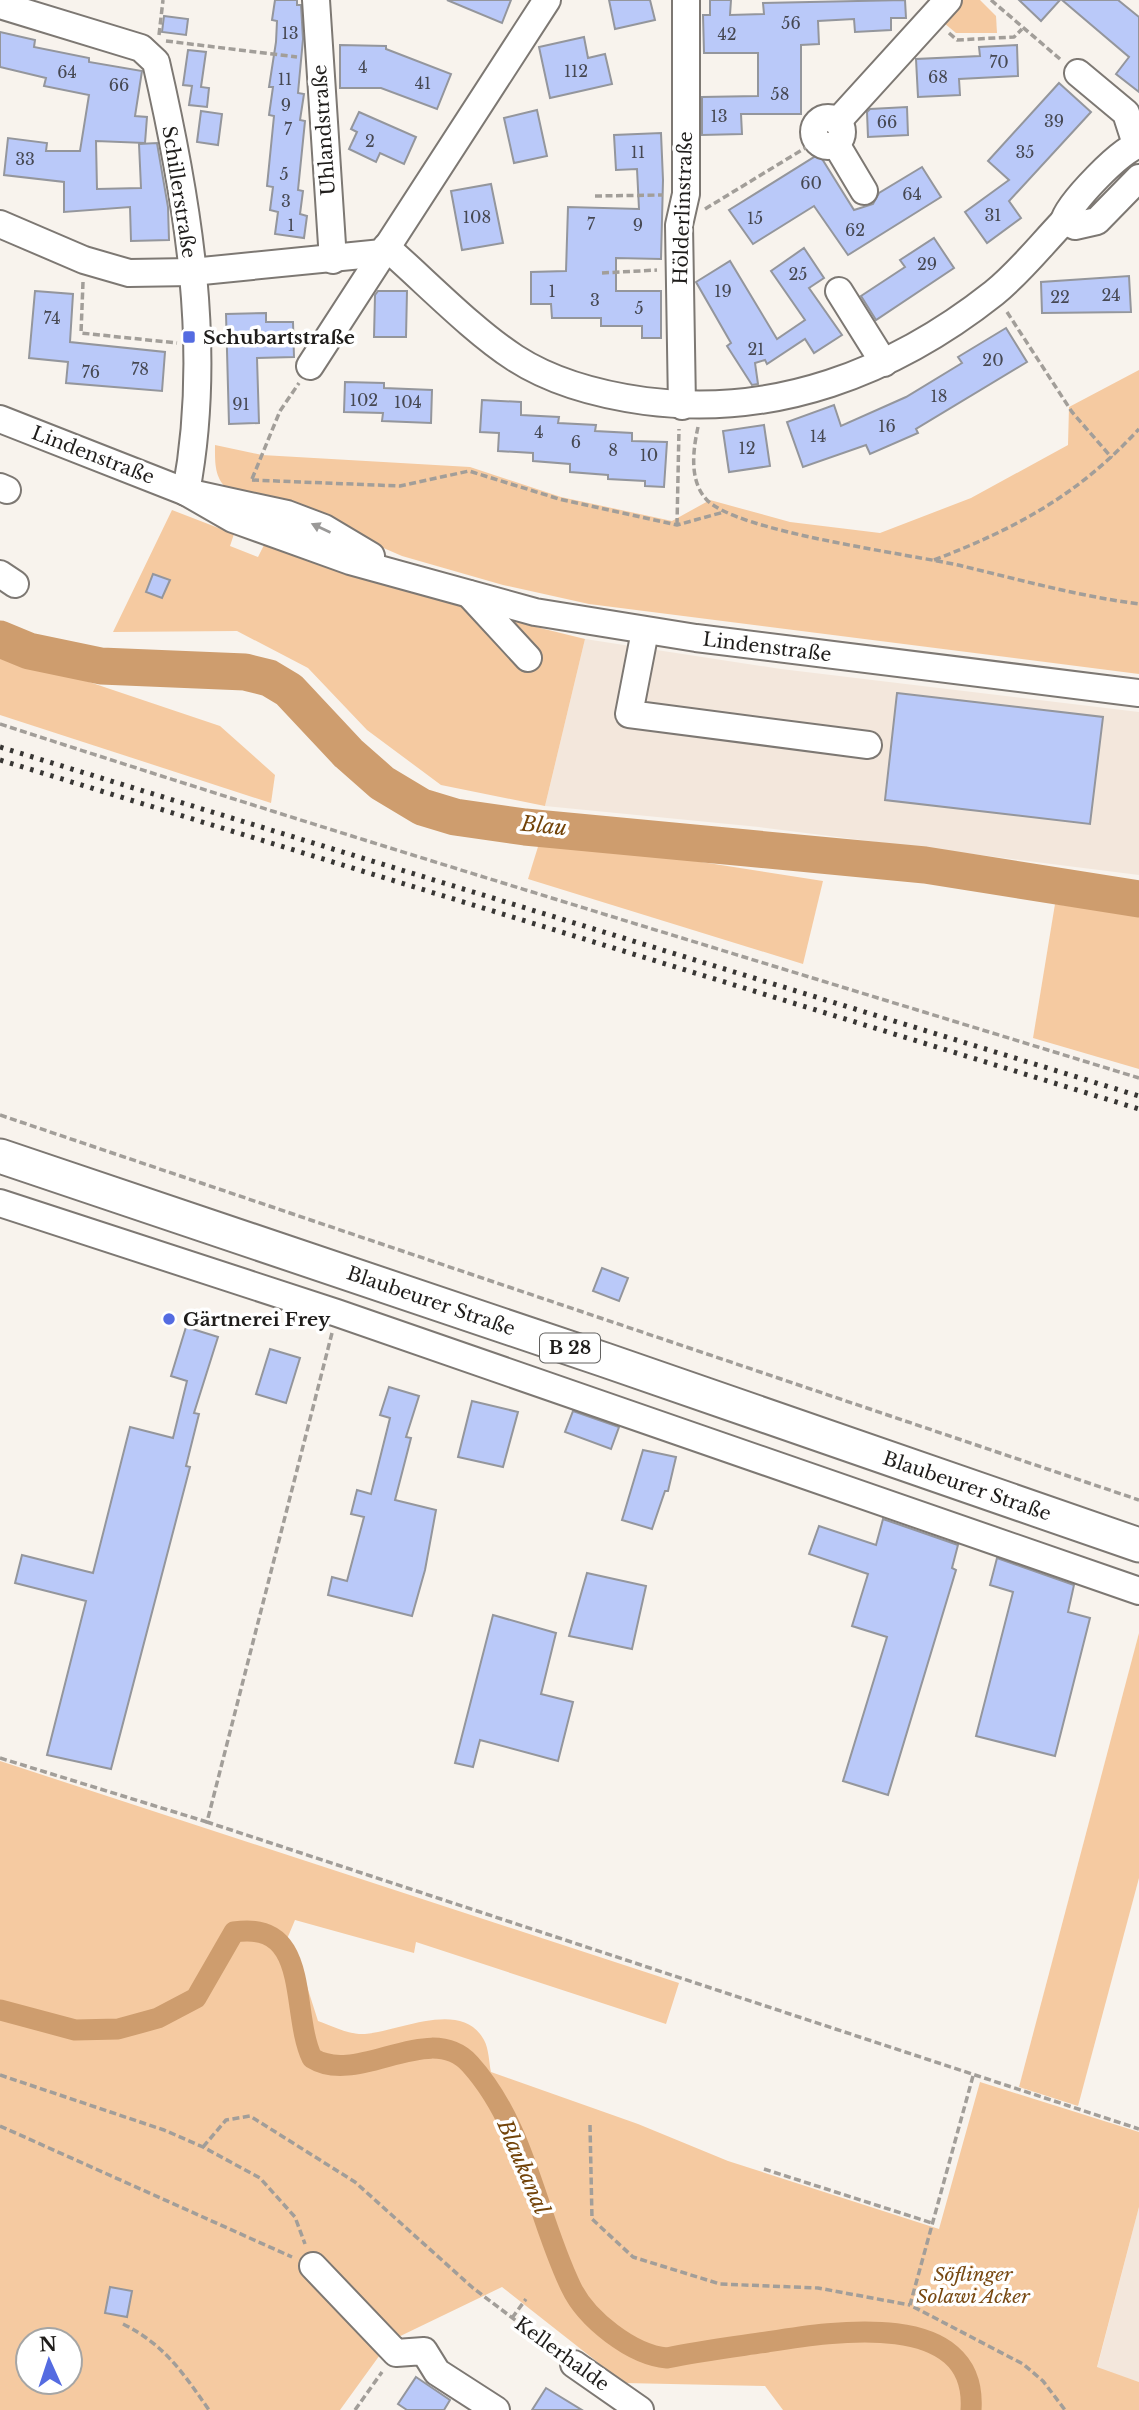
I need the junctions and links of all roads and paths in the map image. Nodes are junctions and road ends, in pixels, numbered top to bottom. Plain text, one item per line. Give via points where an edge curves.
1 (163, 0) edge
2 (316, 0) edge
3 (547, 0) edge
4 (686, 0) edge
5 (991, 0) edge
6 (0, 5) edge
7 (940, 9) edge
8 (161, 13) dead end
9 (1021, 29) junction
10 (168, 41) dead end
11 (320, 60) junction
12 (1078, 74) joint
13 (830, 135) junction
14 (1137, 145) edge
15 (1139, 178) edge
16 (864, 191) dead end
17 (686, 195) junction
18 (595, 196) dead end
19 (1064, 221) junction
20 (0, 224) edge
21 (679, 225) junction
22 (384, 250) junction
23 (84, 260) junction
24 (333, 260) junction
25 (680, 270) junction
26 (192, 271) junction
27 (603, 273) dead end
28 (839, 291) dead end
29 (994, 292) junction
30 (196, 346) junction
31 (884, 363) junction
32 (310, 366) joint
33 (688, 414) junction
34 (0, 419) edge
35 (1139, 429) edge
36 (1112, 458) junction
37 (186, 492) junction
38 (724, 512) junction
39 (677, 525) junction
40 (933, 561) junction
41 (469, 594) junction
42 (1139, 604) edge
43 (645, 631) junction
44 (528, 658) dead end
45 (1139, 693) edge
46 (0, 724) edge
47 (868, 745) dead end
48 (1139, 1078) edge
49 (0, 1115) edge
50 (0, 1156) edge
51 (0, 1203) edge
52 (337, 1313) junction
53 (1139, 1500) edge
54 (1139, 1545) edge
55 (1139, 1591) edge
56 (0, 1758) edge
57 (207, 1822) junction
58 (0, 2074) edge
59 (973, 2076) junction
60 (590, 2124) dead end
61 (0, 2126) edge
62 (1139, 2129) edge
63 (203, 2147) junction
64 (764, 2169) dead end
65 (933, 2223) junction
66 (313, 2266) junction
67 (526, 2300) dead end
68 (910, 2305) junction
69 (512, 2318) junction
70 (123, 2324) dead end
71 (396, 2353) junction
72 (573, 2364) joint
73 (209, 2410) edge
74 (355, 2410) edge
75 (496, 2410) edge
76 (640, 2410) edge
77 (1065, 2410) edge

1 - 8 path
2 - 11 street, Uhlandstraße
3 - 22 street
4 - 17 street, Hölderlinstraße
5 - 9 path
6 - 26 street, Schillerstraße via 83,28 151,54 174,151
7 - 9 path via 957,40 1014,37
7 - 13 street
9 - 12 path
10 - 11 path
11 - 24 street, Uhlandstraße
12 - 14 street via 1126,113
13 - 16 street
13 - 21 path
14 - 19 street via 1125,150 1073,204
15 - 19 street via 1097,221 1075,226
17 - 18 path
17 - 21 street, Hölderlinstraße
19 - 29 street
20 - 23 street
21 - 25 street, Hölderlinstraße
22 - 24 street
22 - 32 street
22 - 33 street via 514,358 547,375
23 - 26 street via 130,273
23 - 30 path via 81,333
24 - 26 street
25 - 27 path
25 - 33 street, Hölderlinstraße
26 - 30 street, Schillerstraße
28 - 31 street
29 - 31 street via 914,349
29 - 36 path via 1072,412
30 - 37 street, Schillerstraße via 198,412
31 - 33 street via 784,397
32 - 39 path via 280,411 252,480 400,486 469,471 585,506
33 - 38 path via 695,439 695,472 704,496
33 - 39 path
34 - 37 street, Lindenstraße
35 - 36 path
36 - 40 path via 1072,492 1013,526
37 - 41 street, Lindenstraße via 233,519 350,561
38 - 39 path
38 - 40 path via 801,534
40 - 42 path via 1092,598
41 - 43 street, Lindenstraße via 535,612
41 - 44 street
43 - 45 street, Lindenstraße
43 - 47 street via 629,714
46 - 48 path via 270,812
49 - 53 path
50 - 54 main road, Blaubeurer Straße / B 28
51 - 52 street
52 - 55 street
52 - 57 path
56 - 57 path
57 - 59 path
58 - 63 path
59 - 62 path
59 - 65 path
60 - 68 path via 592,2219 633,2257 720,2284 818,2288
61 - 66 path
63 - 66 path via 260,2178 295,2217
63 - 69 path, Kellerhalde via 226,2120 250,2116 355,2182
64 - 65 path
65 - 68 path
66 - 71 street
67 - 69 path
68 - 77 path via 1023,2364
69 - 72 path, Kellerhalde
70 - 73 path via 149,2337 174,2361
71 - 74 path
71 - 75 street via 424,2351 437,2372
72 - 76 street, Kellerhalde

